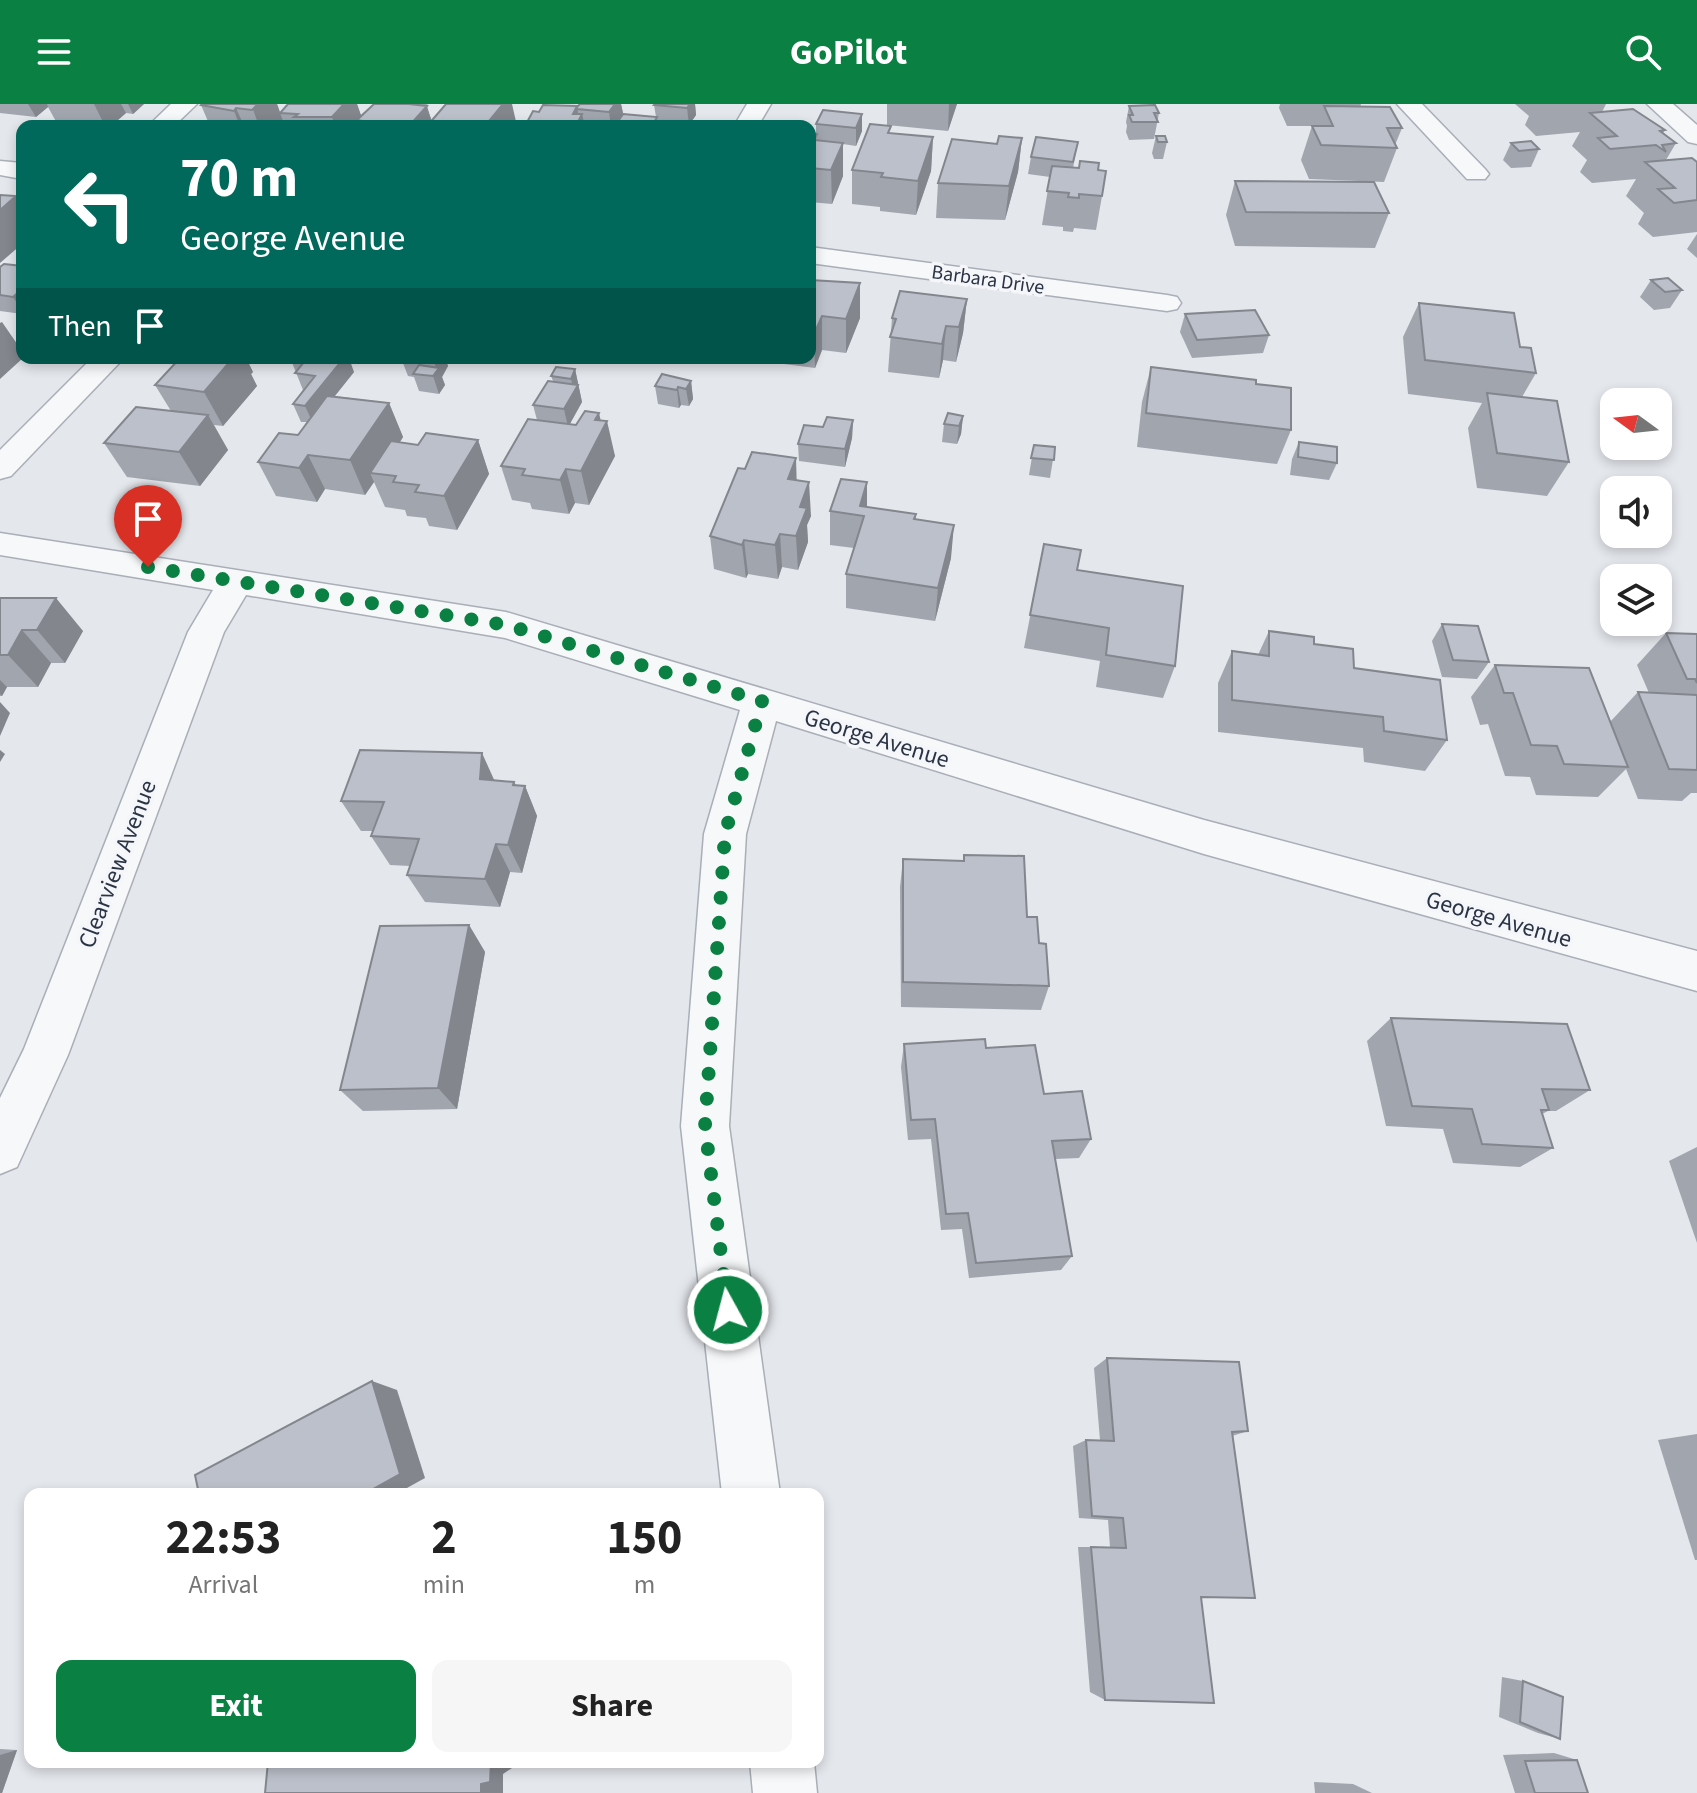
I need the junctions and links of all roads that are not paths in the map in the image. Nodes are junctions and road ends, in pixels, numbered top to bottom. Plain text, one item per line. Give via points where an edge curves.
1 (185, 104) edge
2 (1409, 104) edge
3 (1659, 104) edge
4 (167, 120) edge
5 (1697, 137) edge
6 (1476, 174) dead end
7 (816, 256) edge
8 (1167, 303) dead end
9 (103, 364) edge
10 (0, 469) edge
11 (0, 544) edge
12 (237, 580) junction
13 (762, 701) junction
14 (1697, 971) edge
15 (0, 1150) edge
16 (750, 1488) edge
17 (783, 1768) edge
18 (785, 1793) edge

1 - 4 street
2 - 6 street
3 - 5 street
7 - 8 street, Barbara Drive
9 - 10 street
11 - 12 street, George Avenue
12 - 13 street, George Avenue via 506,625
12 - 15 street, Clearview Avenue via 206,632 45,1055
13 - 14 street, George Avenue via 1204,837
13 - 16 street via 725,834 705,1126
17 - 18 street

